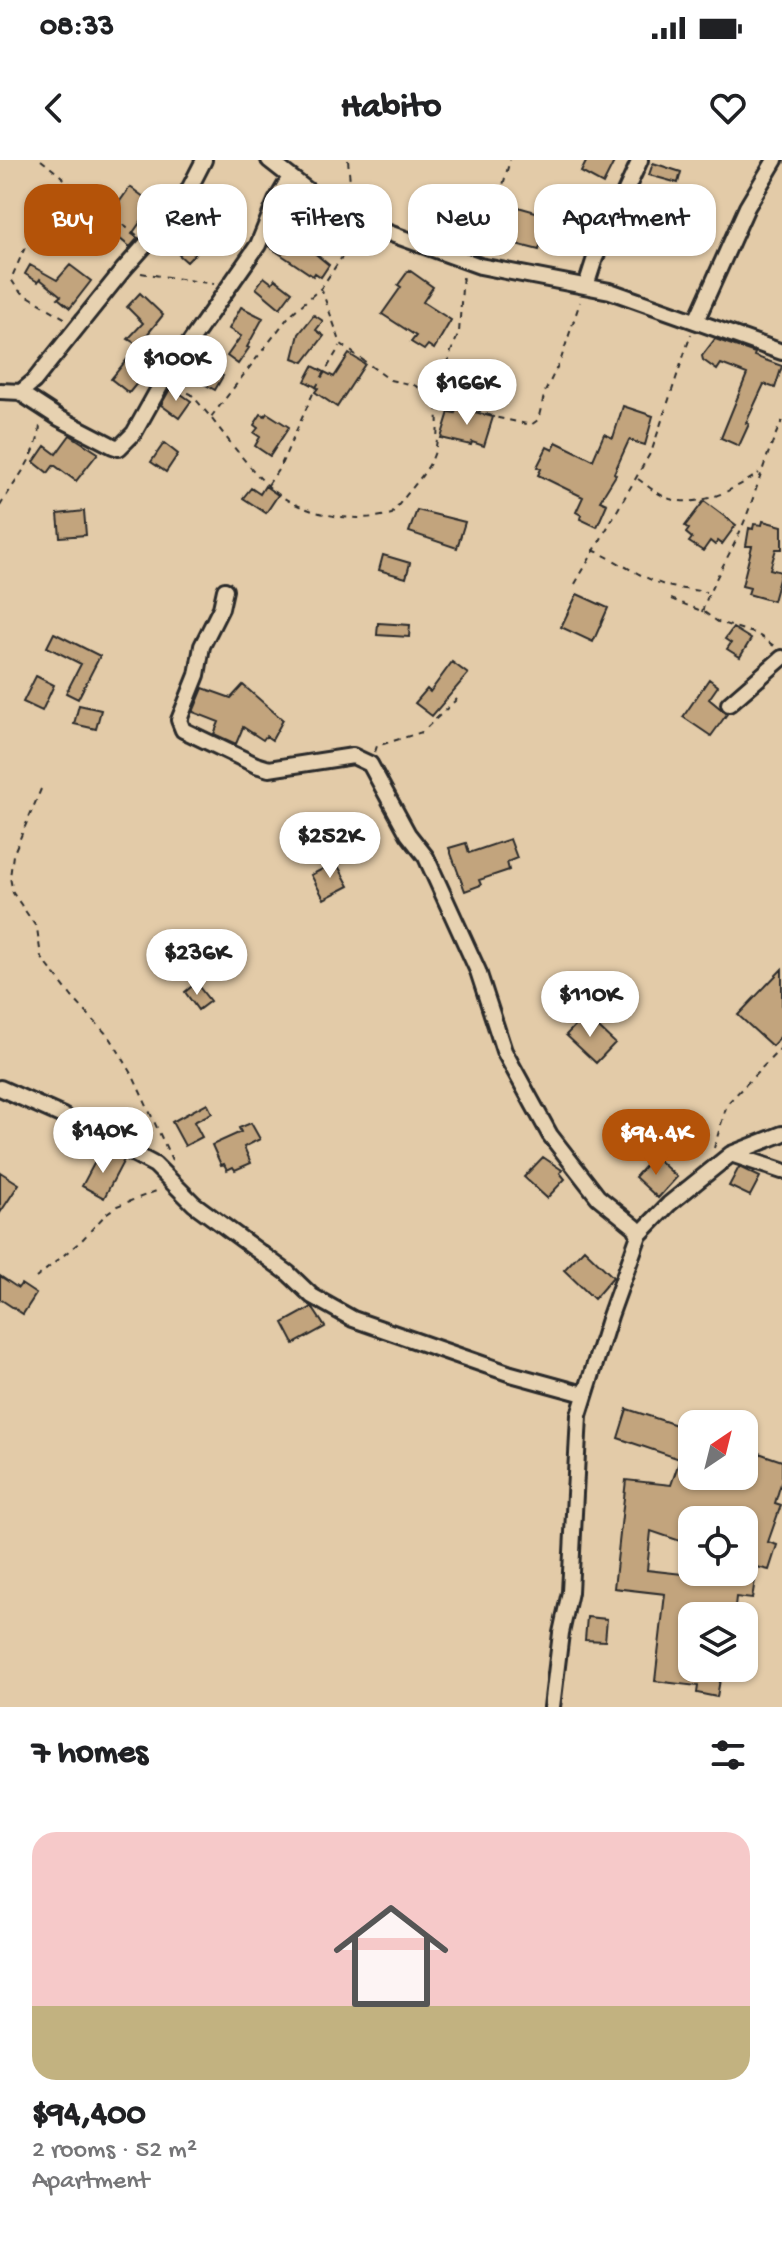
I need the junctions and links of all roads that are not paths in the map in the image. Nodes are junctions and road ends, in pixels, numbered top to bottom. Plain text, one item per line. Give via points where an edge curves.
1 (204, 160) edge
2 (269, 160) edge
3 (640, 160) edge
4 (775, 160) edge
5 (290, 177) junction
6 (586, 286) junction
7 (696, 321) junction
8 (782, 352) edge
9 (0, 391) edge
10 (19, 392) junction
11 (225, 590) dead end
12 (782, 658) edge
13 (729, 704) dead end
14 (0, 1088) edge
15 (782, 1134) edge
16 (731, 1154) junction
17 (782, 1171) edge
18 (639, 1235) junction
19 (584, 1394) junction
20 (552, 1707) edge

1 - 10 street via 183,201 34,381
2 - 5 street
3 - 6 street
4 - 7 street via 747,207
5 - 6 street via 339,215 355,221 473,263
5 - 10 street via 258,245 119,448
6 - 7 street
7 - 8 street
9 - 10 street
11 - 18 street via 179,720 183,730 269,769 353,756 370,764 437,879 478,971 504,1051 543,1123 598,1197
12 - 13 street
14 - 19 street via 155,1165 194,1204 312,1296 353,1319
15 - 16 street
16 - 17 street
16 - 18 street
18 - 19 street
19 - 20 street via 570,1592

